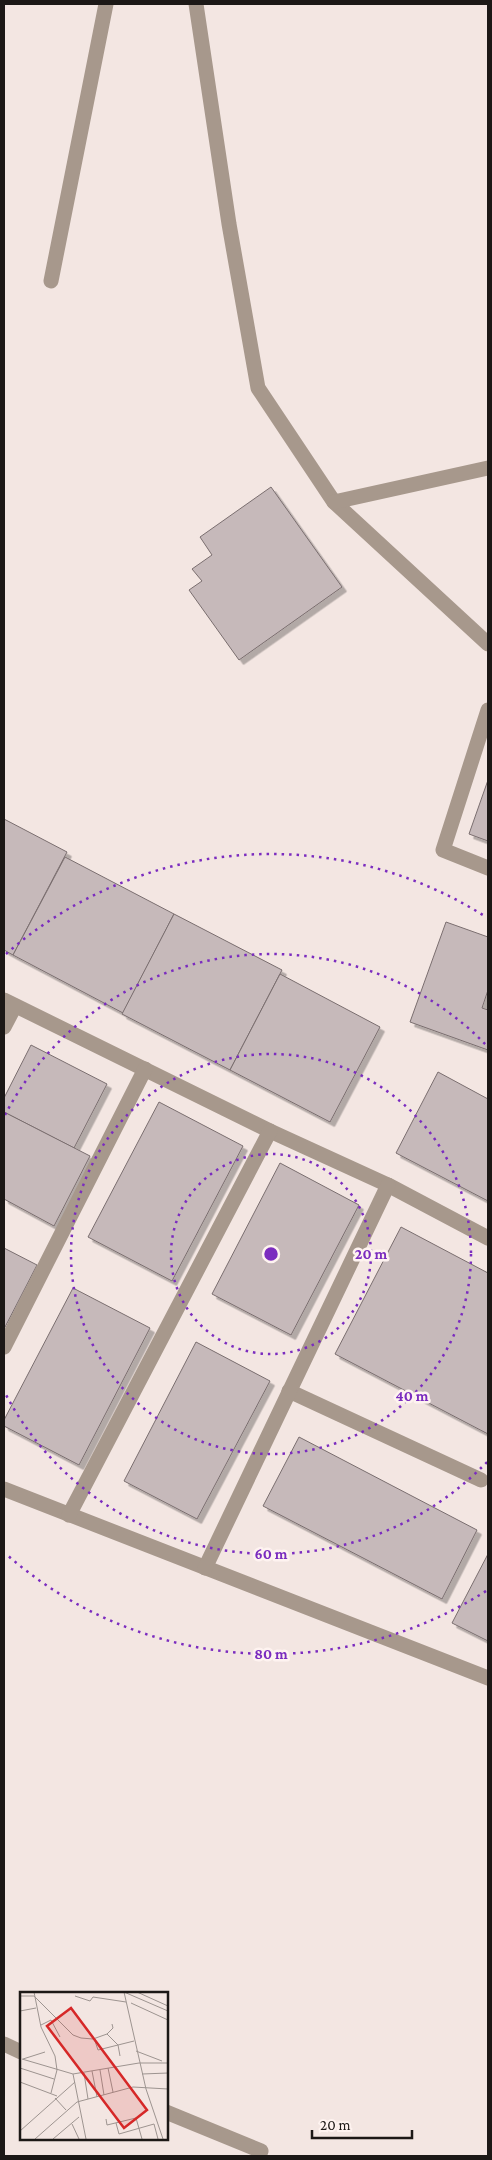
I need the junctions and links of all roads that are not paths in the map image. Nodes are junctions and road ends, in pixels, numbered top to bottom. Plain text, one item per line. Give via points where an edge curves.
1 (106, 4) edge
2 (196, 4) edge
3 (51, 281) dead end
4 (488, 468) edge
5 (334, 502) junction
6 (488, 644) edge
7 (488, 710) edge
8 (488, 868) edge
9 (9, 1003) edge
10 (4, 1027) edge
11 (145, 1070) junction
12 (270, 1131) junction
13 (388, 1185) junction
14 (488, 1238) edge
15 (4, 1347) edge
16 (289, 1392) junction
17 (481, 1480) dead end
18 (4, 1489) edge
19 (69, 1515) junction
20 (205, 1568) junction
21 (488, 1678) edge
22 (4, 2044) edge
23 (20, 2052) edge
24 (168, 2113) edge
25 (259, 2156) edge

1 - 3 street
2 - 5 street via 258,388
4 - 5 street
5 - 6 street
7 - 8 street via 443,850
9 - 10 street
9 - 11 street
11 - 12 street
11 - 15 street
12 - 13 street
12 - 19 street
13 - 14 street
13 - 16 street
16 - 17 street
16 - 20 street
18 - 19 street
19 - 20 street
20 - 21 street
22 - 23 street
24 - 25 street via 261,2151

